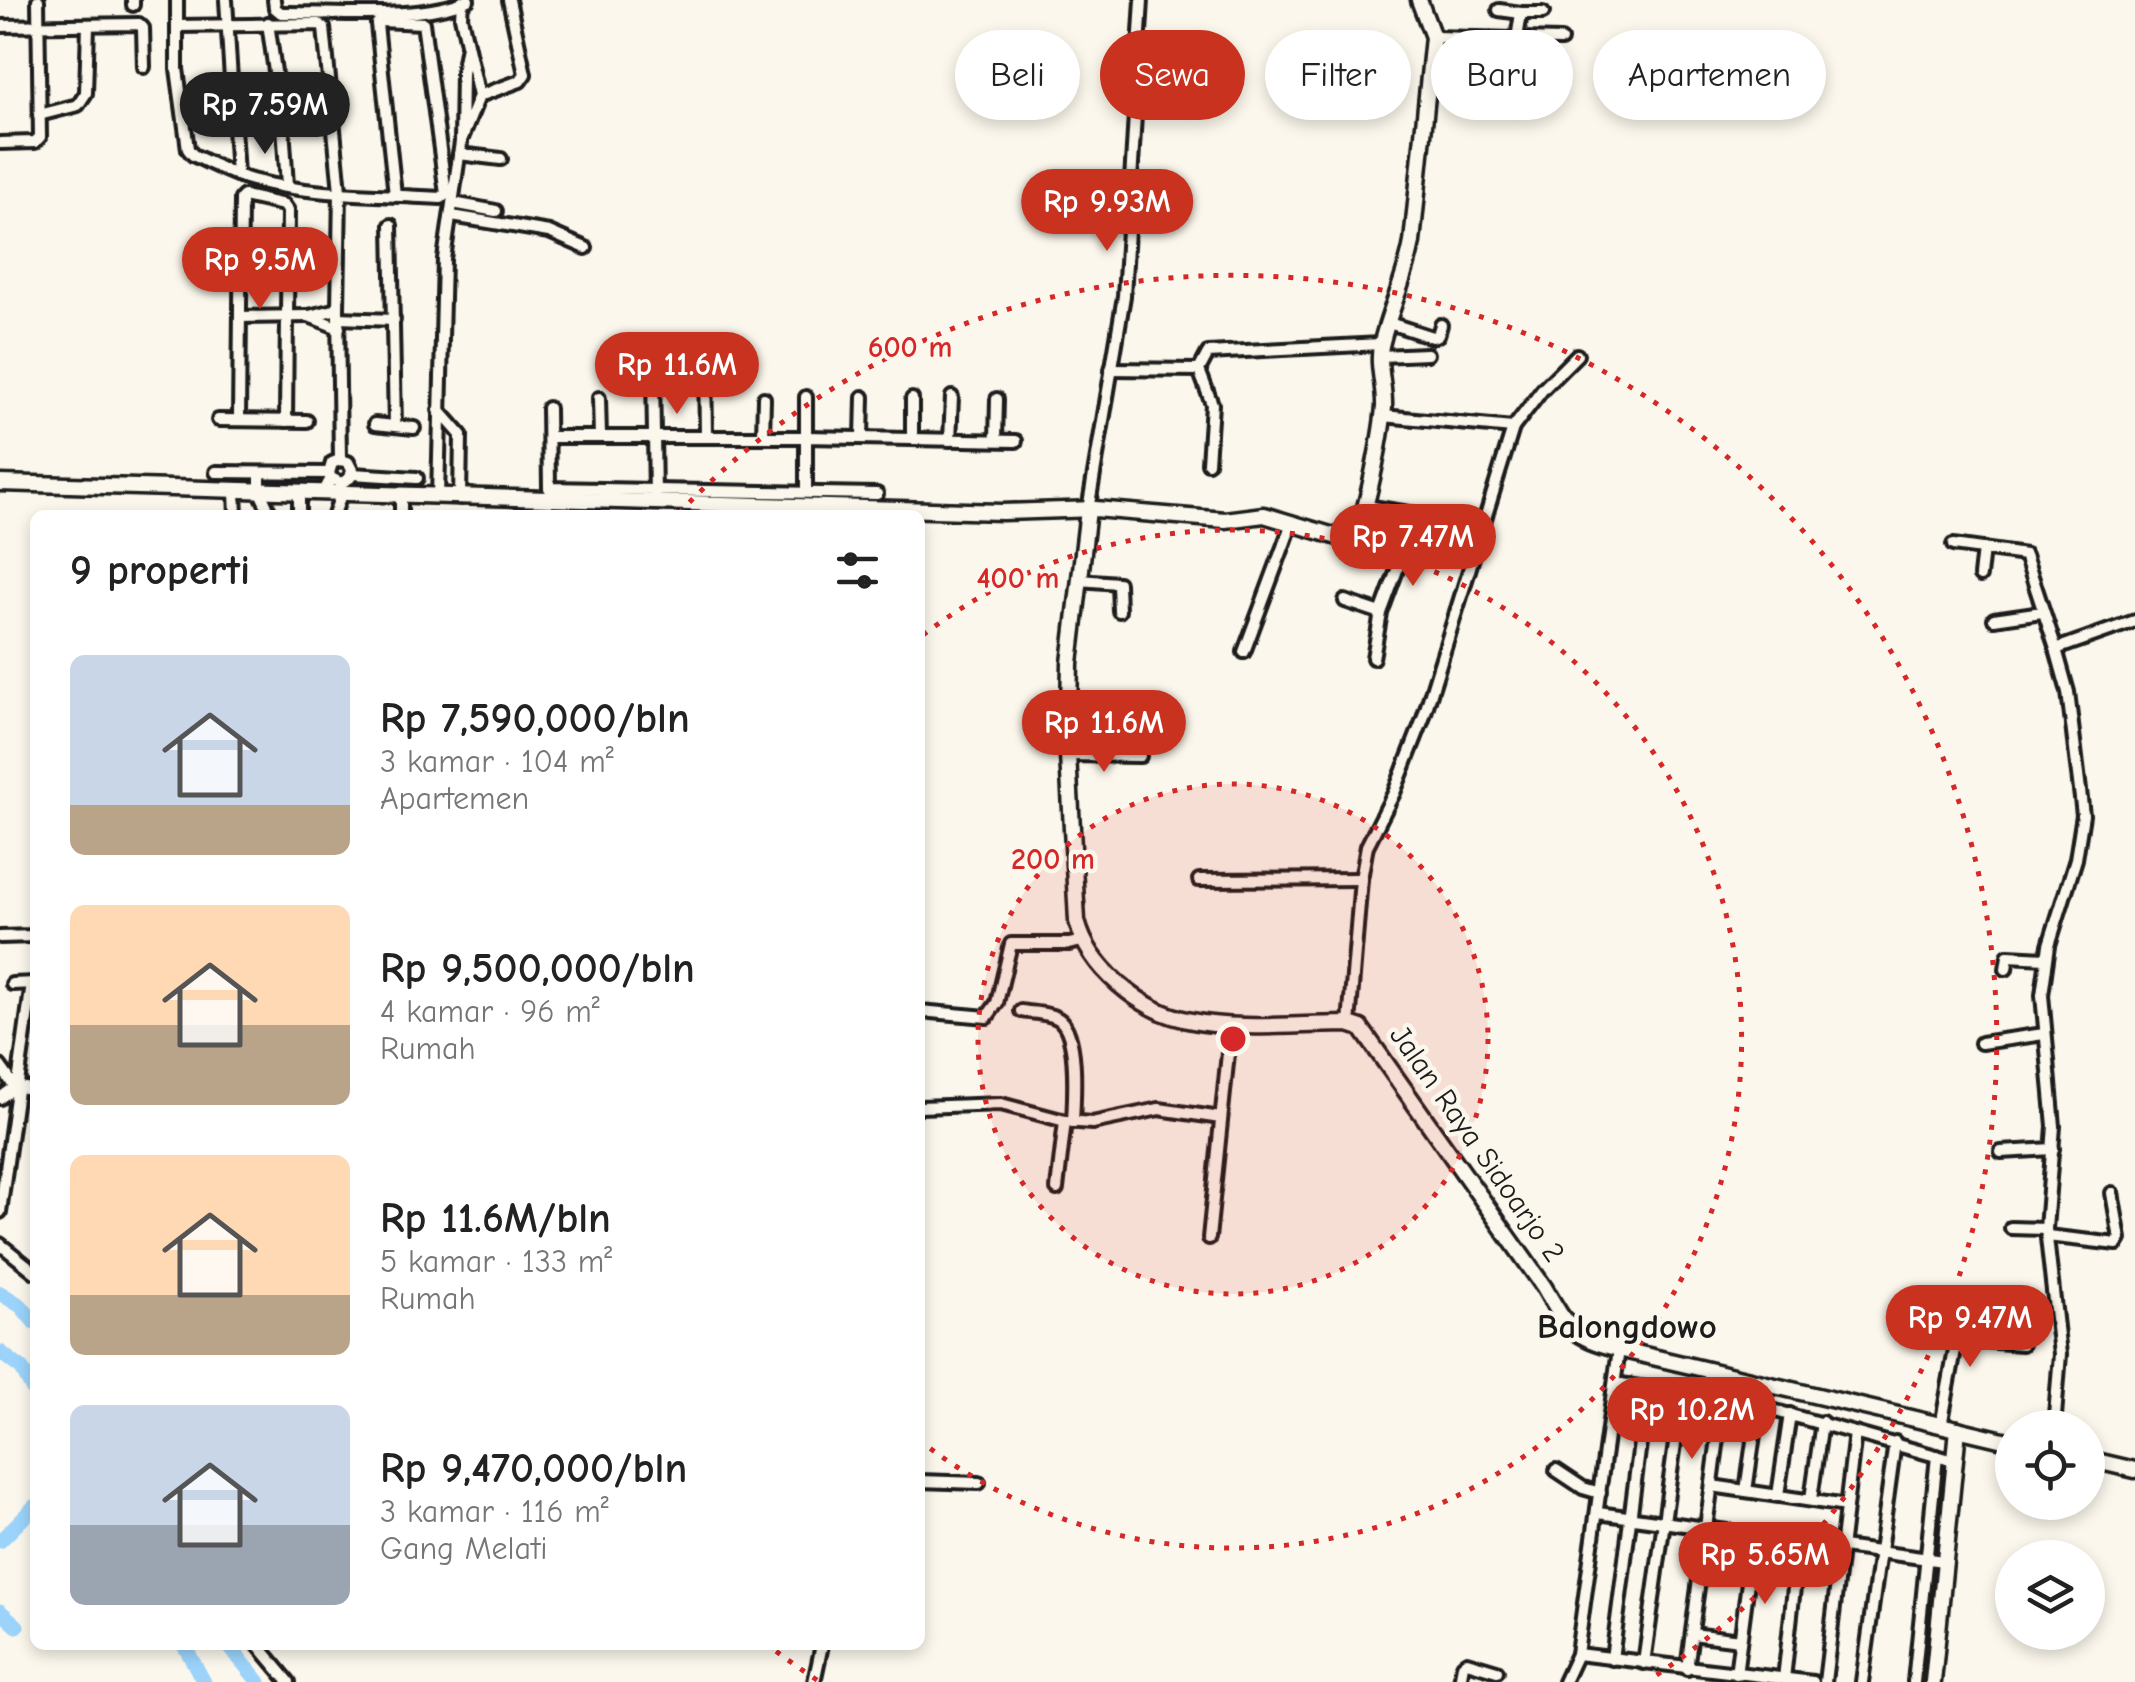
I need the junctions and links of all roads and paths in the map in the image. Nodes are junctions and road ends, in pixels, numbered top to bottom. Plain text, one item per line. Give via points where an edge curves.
1 (38, 0) edge
2 (177, 0) edge
3 (226, 0) edge
4 (274, 0) edge
5 (509, 0) edge
6 (1142, 0) edge
7 (1419, 0) edge
8 (459, 2) edge
9 (1499, 10) dead end
10 (1521, 13) junction
11 (1543, 13) dead end
12 (268, 23) junction
13 (226, 24) junction
14 (88, 25) junction
15 (0, 26) edge
16 (38, 26) junction
17 (178, 26) junction
18 (1518, 30) edge
19 (1431, 34) edge
20 (467, 46) junction
21 (1431, 54) edge
22 (144, 67) dead end
23 (479, 96) junction
24 (39, 115) junction
25 (0, 143) edge
26 (460, 148) junction
27 (501, 159) dead end
28 (237, 175) junction
29 (286, 185) junction
30 (395, 195) junction
31 (340, 199) junction
32 (453, 203) junction
33 (496, 211) dead end
34 (452, 216) junction
35 (392, 226) dead end
36 (586, 248) dead end
37 (286, 316) junction
38 (309, 316) junction
39 (240, 318) junction
40 (338, 318) junction
41 (394, 320) junction
42 (1389, 324) junction
43 (1441, 326) dead end
44 (1381, 350) junction
45 (1427, 354) dead end
46 (1577, 355) dead end
47 (705, 357) dead end
48 (1111, 369) junction
49 (1200, 370) junction
50 (654, 372) dead end
51 (863, 396) dead end
52 (806, 397) dead end
53 (952, 397) dead end
54 (599, 398) dead end
55 (764, 398) dead end
56 (912, 399) dead end
57 (997, 399) dead end
58 (548, 408) dead end
59 (439, 410) junction
60 (1382, 416) junction
61 (218, 420) dead end
62 (239, 420) junction
63 (286, 421) junction
64 (307, 421) dead end
65 (374, 424) dead end
66 (395, 426) junction
67 (414, 428) dead end
68 (1513, 428) junction
69 (549, 436) junction
70 (600, 436) junction
71 (654, 436) junction
72 (706, 437) junction
73 (764, 437) junction
74 (806, 437) junction
75 (862, 437) junction
76 (912, 439) junction
77 (950, 440) junction
78 (996, 440) junction
79 (1016, 441) dead end
80 (340, 460) junction
81 (1208, 463) dead end
82 (216, 472) dead end
83 (260, 474) junction
84 (330, 476) junction
85 (351, 476) junction
86 (417, 478) dead end
87 (0, 483) edge
88 (806, 491) junction
89 (235, 492) junction
90 (260, 492) junction
91 (299, 492) junction
92 (323, 493) junction
93 (348, 494) junction
94 (549, 494) junction
95 (877, 494) dead end
96 (401, 496) junction
97 (655, 497) junction
98 (438, 498) junction
99 (460, 498) junction
100 (1366, 506) junction
101 (236, 510) edge
102 (269, 510) edge
103 (299, 510) edge
104 (337, 510) edge
105 (401, 510) edge
106 (1088, 510) junction
107 (1292, 523) junction
108 (1483, 524) junction
109 (1354, 540) junction
110 (1952, 545) dead end
111 (1983, 548) junction
112 (1980, 576) dead end
113 (1079, 580) junction
114 (1345, 601) dead end
115 (1119, 610) dead end
116 (1381, 612) junction
117 (2042, 612) junction
118 (1994, 619) dead end
119 (2135, 621) edge
120 (2056, 648) junction
121 (1244, 652) dead end
122 (1374, 658) dead end
123 (1068, 755) junction
124 (1140, 756) dead end
125 (1361, 879) junction
126 (1198, 880) dead end
127 (30, 936) edge
128 (0, 937) edge
129 (1076, 943) junction
130 (2046, 958) junction
131 (2006, 970) dead end
132 (30, 983) edge
133 (12, 984) dead end
134 (30, 1003) edge
135 (925, 1012) edge
136 (1022, 1012) dead end
137 (1349, 1024) junction
138 (1230, 1030) junction
139 (2044, 1034) junction
140 (1980, 1043) dead end
141 (0, 1066) edge
142 (17, 1088) junction
143 (30, 1089) edge
144 (0, 1098) edge
145 (925, 1107) edge
146 (1221, 1118) junction
147 (1069, 1121) junction
148 (2052, 1149) junction
149 (2001, 1152) dead end
150 (1056, 1189) dead end
151 (2112, 1193) dead end
152 (0, 1212) edge
153 (2011, 1228) dead end
154 (2047, 1232) junction
155 (1209, 1238) dead end
156 (0, 1244) edge
157 (30, 1268) edge
158 (2022, 1344) dead end
159 (1618, 1356) junction
160 (1614, 1387) junction
161 (1647, 1388) junction
162 (1682, 1394) junction
163 (1723, 1401) junction
164 (1758, 1406) junction
165 (2055, 1410) edge
166 (1790, 1414) junction
167 (1822, 1422) junction
168 (1941, 1426) junction
169 (1855, 1433) junction
170 (1957, 1436) junction
171 (1995, 1440) edge
172 (1894, 1442) junction
173 (1937, 1456) junction
174 (1954, 1461) junction
175 (2105, 1463) edge
176 (1556, 1470) dead end
177 (2135, 1470) edge
178 (925, 1481) edge
179 (979, 1484) dead end
180 (1712, 1486) junction
181 (1746, 1491) junction
182 (1600, 1492) junction
183 (1778, 1495) junction
184 (1812, 1499) junction
185 (1846, 1506) junction
186 (1598, 1513) junction
187 (1630, 1518) junction
188 (1664, 1524) junction
189 (1706, 1530) junction
190 (1754, 1536) junction
191 (1799, 1542) junction
192 (1841, 1546) junction
193 (1880, 1552) junction
194 (1926, 1559) junction
195 (1943, 1561) junction
196 (1692, 1634) junction
197 (1740, 1640) junction
198 (262, 1650) edge
199 (821, 1650) edge
200 (1578, 1654) junction
201 (1612, 1659) junction
202 (1644, 1663) junction
203 (1687, 1669) junction
204 (1497, 1671) dead end
205 (1736, 1674) junction
206 (1784, 1679) junction
207 (289, 1682) edge
208 (814, 1682) edge
209 (1460, 1682) edge
210 (1564, 1682) edge
211 (1812, 1682) edge
212 (1824, 1682) edge
213 (1862, 1682) edge
214 (1914, 1682) edge
215 (1933, 1682) edge

1 - 16 street
2 - 17 street
3 - 13 street
4 - 8 street via 281,13 418,12
5 - 23 street via 525,74
6 - 48 street via 1124,296
7 - 19 street
8 - 20 street
9 - 10 street
10 - 11 street
10 - 18 street
12 - 13 street
12 - 29 street
12 - 31 street via 324,28
13 - 17 street
13 - 28 street
14 - 16 street
14 - 22 street via 140,24
14 - 24 street via 82,101
15 - 16 street
16 - 24 street
17 - 28 street via 188,150
20 - 23 street
20 - 26 street
21 - 42 street via 1412,242
23 - 26 street
24 - 25 street via 38,141
26 - 27 street
26 - 32 street
28 - 29 street
29 - 31 street
30 - 30 street via 446,194 421,22 377,24
30 - 31 street
31 - 40 street
32 - 33 street
32 - 34 street
34 - 36 street via 531,228
34 - 59 street via 444,259
35 - 41 street
37 - 38 street
37 - 39 street
37 - 39 street via 287,207 244,196
37 - 63 street
38 - 40 street
38 - 40 street
39 - 62 street
40 - 41 street
40 - 80 street
41 - 66 street
42 - 43 street via 1432,337
42 - 44 street
44 - 45 street
44 - 49 street via 1211,352
44 - 60 street
46 - 68 street
47 - 72 street
48 - 49 street
48 - 106 street
49 - 81 street via 1212,404
50 - 71 street
51 - 75 street
52 - 74 street
53 - 77 street
54 - 70 street
55 - 73 street
56 - 76 street
57 - 78 street
58 - 69 street
59 - 98 street
59 - 99 street via 461,434
60 - 68 street
60 - 100 street
61 - 62 street
62 - 63 street
63 - 64 street
65 - 66 street
66 - 67 street
68 - 108 street
69 - 70 street
69 - 94 street
70 - 71 street
71 - 72 street
71 - 97 street
72 - 73 street
73 - 74 street
74 - 75 street
74 - 88 street
75 - 76 street
76 - 77 street
77 - 78 street
78 - 79 street
80 - 84 street
80 - 85 street via 348,462
82 - 83 street
83 - 84 street
83 - 90 street
84 - 85 street via 340,483
84 - 92 street
85 - 86 street
85 - 93 street via 355,488
87 - 89 street
88 - 95 street
88 - 97 street
89 - 90 street
89 - 101 street
90 - 91 street
90 - 102 street
91 - 92 street
91 - 103 street
92 - 93 street
93 - 96 street
93 - 104 street
94 - 97 street
94 - 99 street
96 - 98 street
96 - 105 street
97 - 106 street
98 - 99 street
100 - 108 street
100 - 109 street
106 - 107 street via 1224,520 1264,515
106 - 113 street
107 - 109 street
107 - 121 street
108 - 125 street via 1422,719 1369,840
109 - 116 street via 1400,562
110 - 111 street
111 - 112 street
111 - 117 street via 2025,556
113 - 115 street via 1118,583
113 - 123 street via 1070,643
114 - 116 street
116 - 122 street
117 - 118 street
117 - 120 street
119 - 120 street
120 - 130 street via 2083,816
123 - 124 street
123 - 129 street
125 - 126 street
125 - 137 street
127 - 128 street
129 - 135 street via 1010,944 997,1003 987,1017
129 - 138 street, Jalan Raya Sidoarjo 2 via 1132,994 1181,1019
130 - 131 street via 2008,956
130 - 139 street
132 - 133 street
134 - 142 street
136 - 147 street via 1064,1024 1073,1060
137 - 138 street, Jalan Raya Sidoarjo 2
137 - 159 street, Jalan Raya Sidoarjo 2 via 1368,1035 1566,1324
138 - 146 street
139 - 140 street
139 - 148 street
141 - 142 street
142 - 143 street
142 - 144 street
142 - 152 street
145 - 147 street via 1001,1104
146 - 147 street via 1162,1109
146 - 155 street
147 - 150 street
148 - 149 street
148 - 154 street
151 - 154 street via 2117,1244
153 - 154 street
154 - 165 street via 2060,1354
156 - 157 street
158 - 168 street via 1957,1338
159 - 160 street
159 - 168 street, Jalan Raya Sidoarjo 2
160 - 161 street
160 - 182 street
161 - 162 street
161 - 187 street
162 - 163 street
162 - 188 street
163 - 164 street
163 - 180 street
164 - 166 street
164 - 181 street
166 - 167 street
166 - 183 street
167 - 169 street
167 - 184 street
168 - 170 street, Jalan Raya Sidoarjo 2
169 - 172 street
169 - 185 street
170 - 171 street, Jalan Raya Sidoarjo 2
170 - 174 street
172 - 173 street
172 - 193 street
173 - 174 street
173 - 194 street
174 - 195 street
175 - 177 street
176 - 182 street
178 - 179 street
180 - 181 street
180 - 189 street
181 - 183 street
182 - 186 street
183 - 184 street
184 - 185 street
185 - 192 street
186 - 187 street
186 - 200 street
187 - 188 street
187 - 201 street
188 - 189 street
188 - 202 street
189 - 190 street
189 - 196 street
190 - 191 street
190 - 197 street
191 - 192 street
191 - 206 street
192 - 193 street
192 - 212 street
193 - 194 street
193 - 213 street
194 - 195 street
194 - 214 street
195 - 215 street
196 - 197 street
196 - 203 street
197 - 205 street
198 - 207 street
199 - 208 street
200 - 201 street
200 - 210 street
201 - 202 street
202 - 203 street
203 - 205 street
204 - 209 street via 1467,1662
205 - 206 street
206 - 211 street

